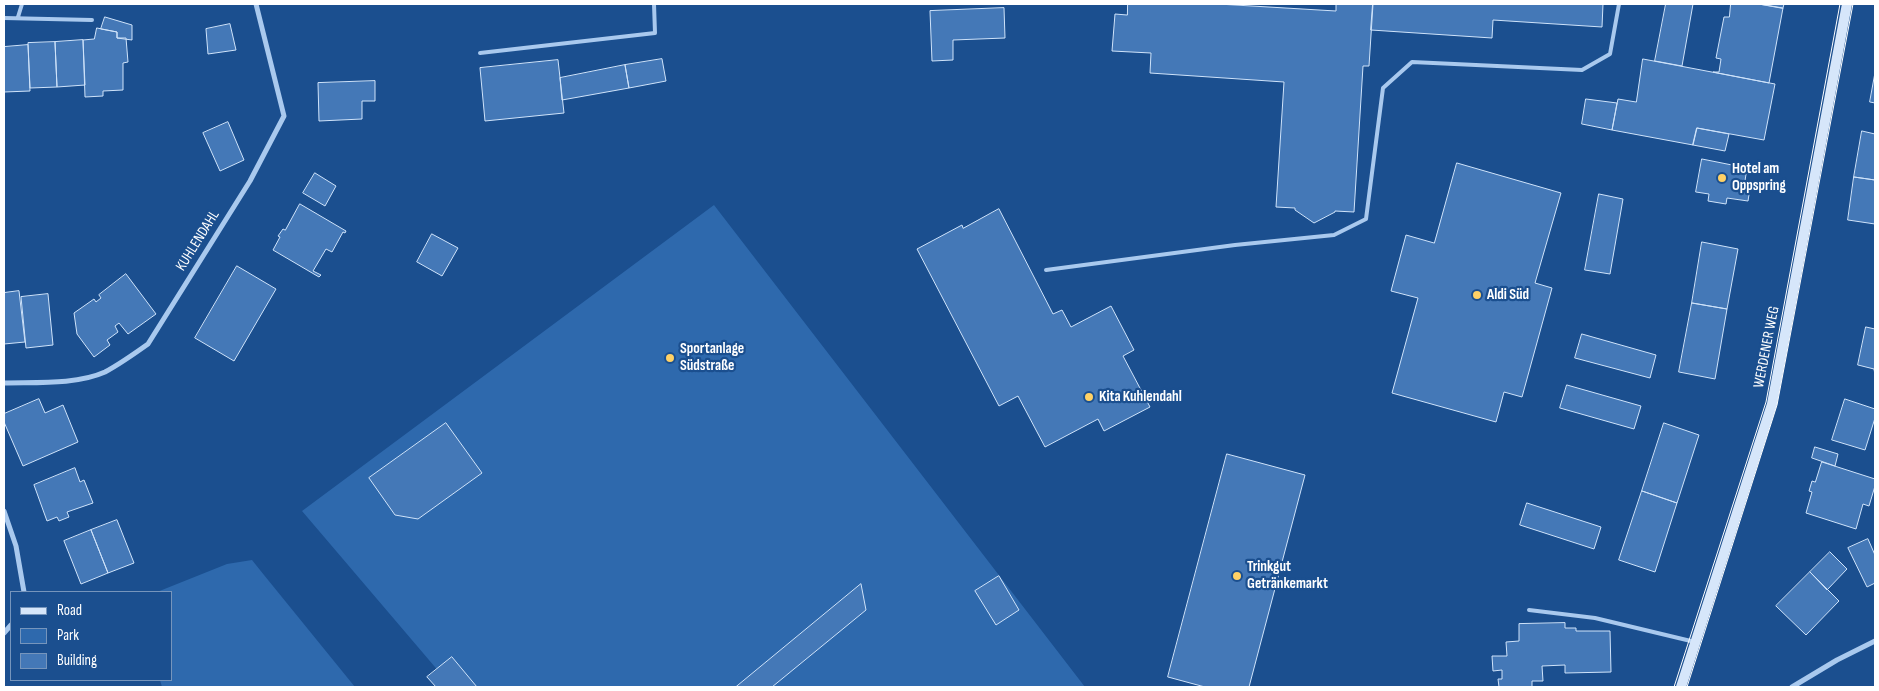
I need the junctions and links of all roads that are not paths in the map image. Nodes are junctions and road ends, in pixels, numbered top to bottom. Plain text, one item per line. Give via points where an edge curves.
1 (22, 4) edge
2 (256, 4) edge
3 (654, 4) edge
4 (1619, 4) edge
5 (1847, 4) edge
6 (18, 17) junction
7 (4, 18) edge
8 (92, 20) dead end
9 (480, 52) dead end
10 (1046, 270) dead end
11 (4, 383) edge
12 (4, 511) edge
13 (24, 591) edge
14 (1529, 610) dead end
15 (1875, 641) edge
16 (1696, 642) junction
17 (1681, 687) edge
18 (1792, 687) edge

1 - 6 lane
2 - 11 street, KUHLENDAHL via 284,116 250,181 148,344 103,373 68,381
3 - 9 lane via 655,33
4 - 10 lane via 1610,54 1582,70 1412,62 1383,88 1366,219 1334,235
5 - 16 main road, WERDENER WEG via 1772,404
6 - 7 lane
6 - 8 lane
12 - 13 street via 16,546
14 - 16 lane via 1595,618
15 - 18 street
16 - 17 main road, WERDENER WEG

